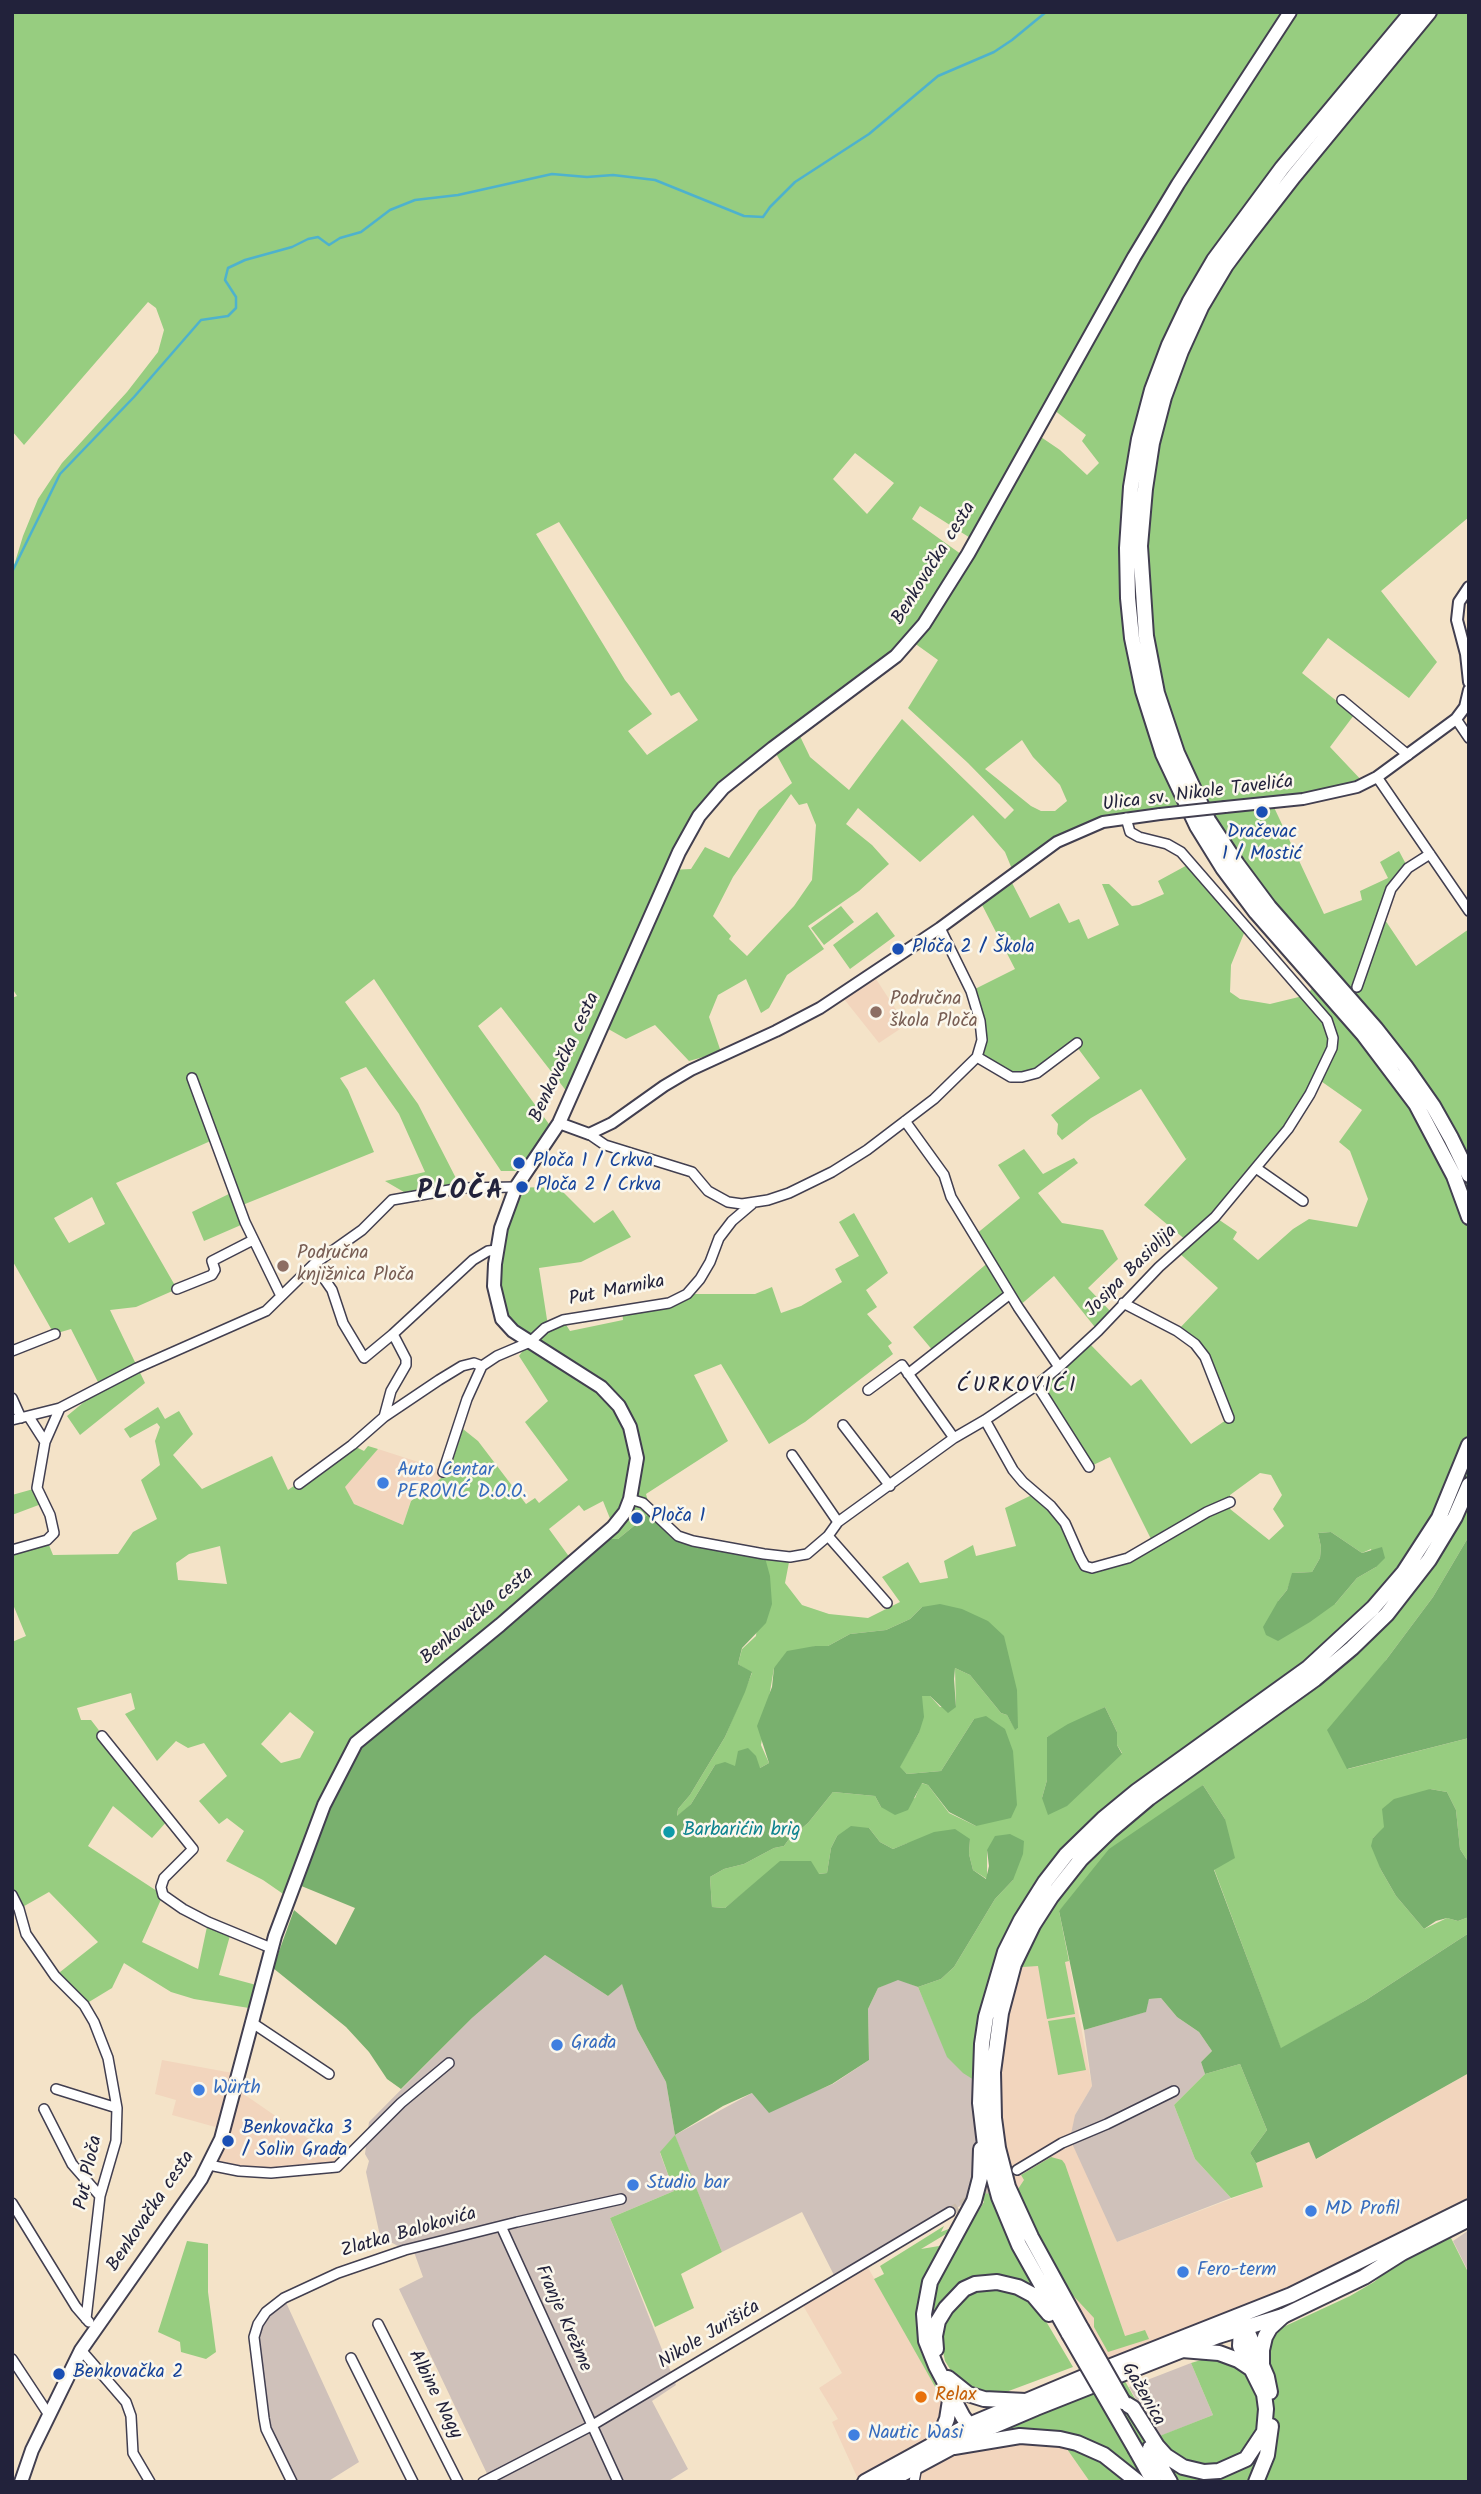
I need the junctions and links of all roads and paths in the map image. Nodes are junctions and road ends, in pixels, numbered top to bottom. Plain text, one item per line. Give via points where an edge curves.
1 (1290, 12) edge
2 (1412, 12) edge
3 (1429, 12) edge
4 (1469, 587) edge
5 (1469, 682) edge
6 (1469, 690) edge
7 (1342, 700) dead end
8 (1456, 719) junction
9 (1469, 737) edge
10 (1408, 755) junction
11 (1377, 777) junction
12 (1126, 818) junction
13 (1430, 854) junction
14 (1469, 911) edge
15 (940, 928) junction
16 (1357, 986) dead end
17 (1077, 1043) dead end
18 (977, 1057) junction
19 (192, 1078) dead end
20 (905, 1121) junction
21 (559, 1123) junction
22 (589, 1134) junction
23 (1256, 1168) junction
24 (1469, 1175) edge
25 (516, 1187) junction
26 (1303, 1201) dead end
27 (754, 1202) junction
28 (1469, 1217) edge
29 (253, 1240) junction
30 (497, 1250) junction
31 (314, 1264) junction
32 (177, 1289) dead end
33 (1010, 1294) junction
34 (281, 1296) junction
35 (1123, 1303) junction
36 (393, 1334) junction
37 (55, 1335) dead end
38 (530, 1342) junction
39 (12, 1351) edge
40 (482, 1366) junction
41 (1059, 1367) junction
42 (908, 1374) junction
43 (1037, 1385) junction
44 (868, 1390) dead end
45 (12, 1398) edge
46 (60, 1408) junction
47 (384, 1417) junction
48 (21, 1418) edge
49 (1229, 1418) dead end
50 (985, 1420) junction
51 (843, 1425) dead end
52 (954, 1437) junction
53 (45, 1442) junction
54 (1469, 1445) edge
55 (792, 1455) dead end
56 (1089, 1467) dead end
57 (443, 1472) dead end
58 (299, 1484) dead end
59 (1469, 1485) edge
60 (890, 1486) junction
61 (630, 1499) junction
62 (1230, 1502) dead end
63 (838, 1522) junction
64 (828, 1536) junction
65 (12, 1550) edge
66 (887, 1604) dead end
67 (102, 1736) dead end
68 (12, 1895) edge
69 (271, 1948) junction
70 (251, 2022) junction
71 (449, 2063) dead end
72 (329, 2074) dead end
73 (56, 2089) dead end
74 (1174, 2091) dead end
75 (117, 2108) junction
76 (44, 2109) dead end
77 (983, 2134) junction
78 (209, 2165) junction
79 (1017, 2170) tunnel mouth
80 (100, 2196) junction
81 (621, 2199) dead end
82 (12, 2203) edge
83 (1469, 2207) edge
84 (950, 2213) tunnel mouth
85 (1469, 2219) edge
86 (501, 2226) junction
87 (1283, 2316) junction
88 (1239, 2323) junction
89 (91, 2324) junction
90 (378, 2324) dead end
91 (1075, 2331) junction
92 (81, 2350) junction
93 (1182, 2350) junction
94 (351, 2358) dead end
95 (12, 2359) edge
96 (1256, 2367) junction
97 (951, 2394) junction
98 (1026, 2401) junction
99 (1123, 2402) junction
100 (49, 2415) junction
101 (591, 2426) junction
102 (976, 2428) junction
103 (1268, 2433) junction
104 (938, 2441) junction
105 (954, 2447) junction
106 (917, 2466) junction
107 (12, 2476) edge
108 (19, 2482) edge
109 (150, 2482) edge
110 (292, 2482) edge
111 (413, 2482) edge
112 (458, 2482) edge
113 (483, 2482) edge
114 (618, 2482) edge
115 (865, 2482) edge
116 (887, 2482) edge
117 (914, 2482) edge
118 (1138, 2482) edge
119 (1154, 2482) edge
120 (1170, 2482) edge
121 (1256, 2482) edge

1 - 21 main road, Benkovačka cesta via 1166,205 924,624 896,656 723,788 699,816
2 - 28 main road via 1282,168 1214,260 1190,301 1152,390 1139,439 1131,487 1128,598 1143,691 1163,754 1197,826 1255,912 1364,1035 1416,1104 1439,1144
3 - 24 main road via 1264,214 1201,307 1161,409 1140,546 1146,636 1157,692 1177,752 1208,820 1269,907 1405,1066
4 - 5 street via 1459,602 1457,620
6 - 8 street, Ulica sv. Nikole Tavelića
7 - 10 street
8 - 9 street
8 - 10 street, Ulica sv. Nikole Tavelića
10 - 11 street, Ulica sv. Nikole Tavelića
11 - 12 street, Ulica sv. Nikole Tavelića, bridge via 1357,788 1303,799
11 - 13 street
12 - 15 street, Ulica sv. Nikole Tavelića via 1057,842
12 - 23 street, Josipa Basiolija via 1130,832 1139,838 1181,852 1327,1020 1332,1048 1310,1094
13 - 14 street
13 - 16 street via 1408,868 1391,888
15 - 18 street via 971,991 980,1021 982,1040
15 - 22 street, Ulica sv. Nikole Tavelića via 820,1008 691,1070
17 - 18 street via 1037,1073 1022,1077 1011,1077
18 - 20 street
19 - 29 street
20 - 27 street via 832,1172 789,1193
20 - 33 street via 944,1175 951,1197
21 - 22 street
21 - 25 main road, Benkovačka cesta
22 - 27 street via 605,1145 692,1172 708,1191 728,1202
23 - 26 street
23 - 35 street, Josipa Basiolija via 1215,1217
25 - 30 main road, Benkovačka cesta
25 - 31 street via 461,1188 392,1200 362,1230
27 - 38 street, Put Marnika via 719,1238 710,1262 687,1294 669,1303 563,1320
29 - 32 street via 212,1261 212,1275
29 - 34 street
30 - 36 street via 473,1260
30 - 38 main road, Benkovačka cesta via 494,1286 502,1319
31 - 34 street
31 - 36 street via 332,1290 343,1323 364,1358
33 - 41 street
33 - 42 street
34 - 46 street via 266,1311
35 - 41 street, Josipa Basiolija
35 - 49 street via 1195,1344 1205,1357
36 - 47 street via 406,1365 391,1391
37 - 39 street
38 - 40 street, Put Marnika
38 - 61 main road, Benkovačka cesta via 601,1387 619,1406 630,1427 636,1458
40 - 47 street, Put Marnika via 462,1366
40 - 57 street
41 - 43 street, Josipa Basiolija
42 - 44 street via 902,1365
42 - 52 street
43 - 50 street, Josipa Basiolija
43 - 56 street
45 - 48 street
46 - 48 street
46 - 53 street
47 - 58 street, Put Marnika
48 - 53 street
50 - 52 street, Josipa Basiolija
50 - 62 street via 1013,1470 1058,1514 1085,1566 1128,1558
51 - 60 street
52 - 60 street, Josipa Basiolija
53 - 65 street via 37,1488 54,1533 47,1540
54 - 77 main road via 1439,1518 1404,1573 1373,1608 1308,1668 1103,1819 1045,1882 1006,1952 986,2017 980,2071
55 - 63 street
59 - 91 main road via 1429,1560 1387,1614 1315,1679 1111,1830 1051,1897 1014,1964 994,2062 998,2148 1009,2188
60 - 63 street, Josipa Basiolija
61 - 64 street, Josipa Basiolija via 643,1503 678,1536 693,1541 790,1556 807,1554
61 - 69 main road, Benkovačka cesta via 613,1527 573,1563 356,1743 324,1805
63 - 64 street, Josipa Basiolija
64 - 66 street
67 - 69 street via 193,1849 164,1878 163,1895 208,1922
68 - 75 street, Put Ploča via 26,1934 94,2022 108,2058
69 - 70 main road, Benkovačka cesta
70 - 72 street
70 - 78 main road, Benkovačka cesta via 221,2138
71 - 78 street via 337,2167 271,2173
73 - 75 street
74 - 79 street via 1062,2143
75 - 80 street, Put Ploča via 116,2141
76 - 80 street via 72,2164
77 - 91 main road via 999,2197 1019,2245
77 - 97 main road via 974,2201 930,2282 925,2305 929,2350
78 - 89 main road, Benkovačka cesta
80 - 89 street, Put Ploča
81 - 86 street, Zlatka Balokovića
82 - 89 street
83 - 88 main road
84 - 101 street, Nikole Jurišića
85 - 87 main road
86 - 101 street, Franje Krežme
86 - 110 street, Zlatka Balokovića via 405,2250 338,2273 284,2298 266,2312 254,2337 264,2418
87 - 88 main road
87 - 96 main road via 1265,2337
88 - 93 main road
88 - 96 main road via 1240,2346
88 - 98 main road
89 - 92 main road, Benkovačka cesta
90 - 112 street, Albine Nagy
91 - 98 main road via 1059,2329 1033,2295 1006,2283 975,2284 946,2308 935,2336 936,2352 949,2380 984,2399
91 - 99 main road, Gaženica, bridge
91 - 119 main road, Gaženica, bridge
92 - 100 main road, Benkovačka cesta
92 - 109 street via 126,2402 134,2453
93 - 96 main road via 1219,2353
93 - 102 main road
94 - 111 street
95 - 100 street
96 - 103 main road via 1270,2390 1273,2411
97 - 102 main road
97 - 104 main road
98 - 102 main road
99 - 103 main road via 1133,2408 1166,2456 1191,2470 1219,2471 1233,2466 1246,2459
99 - 120 main road, Gaženica
100 - 108 main road, Benkovačka cesta
101 - 113 street, Nikole Jurišića
101 - 114 street, Franje Krežme
102 - 104 main road
102 - 105 main road
103 - 121 main road via 1267,2455
104 - 115 main road
105 - 106 main road
105 - 118 main road via 1020,2435 1060,2439 1090,2448
106 - 116 main road
106 - 117 street
107 - 108 street

